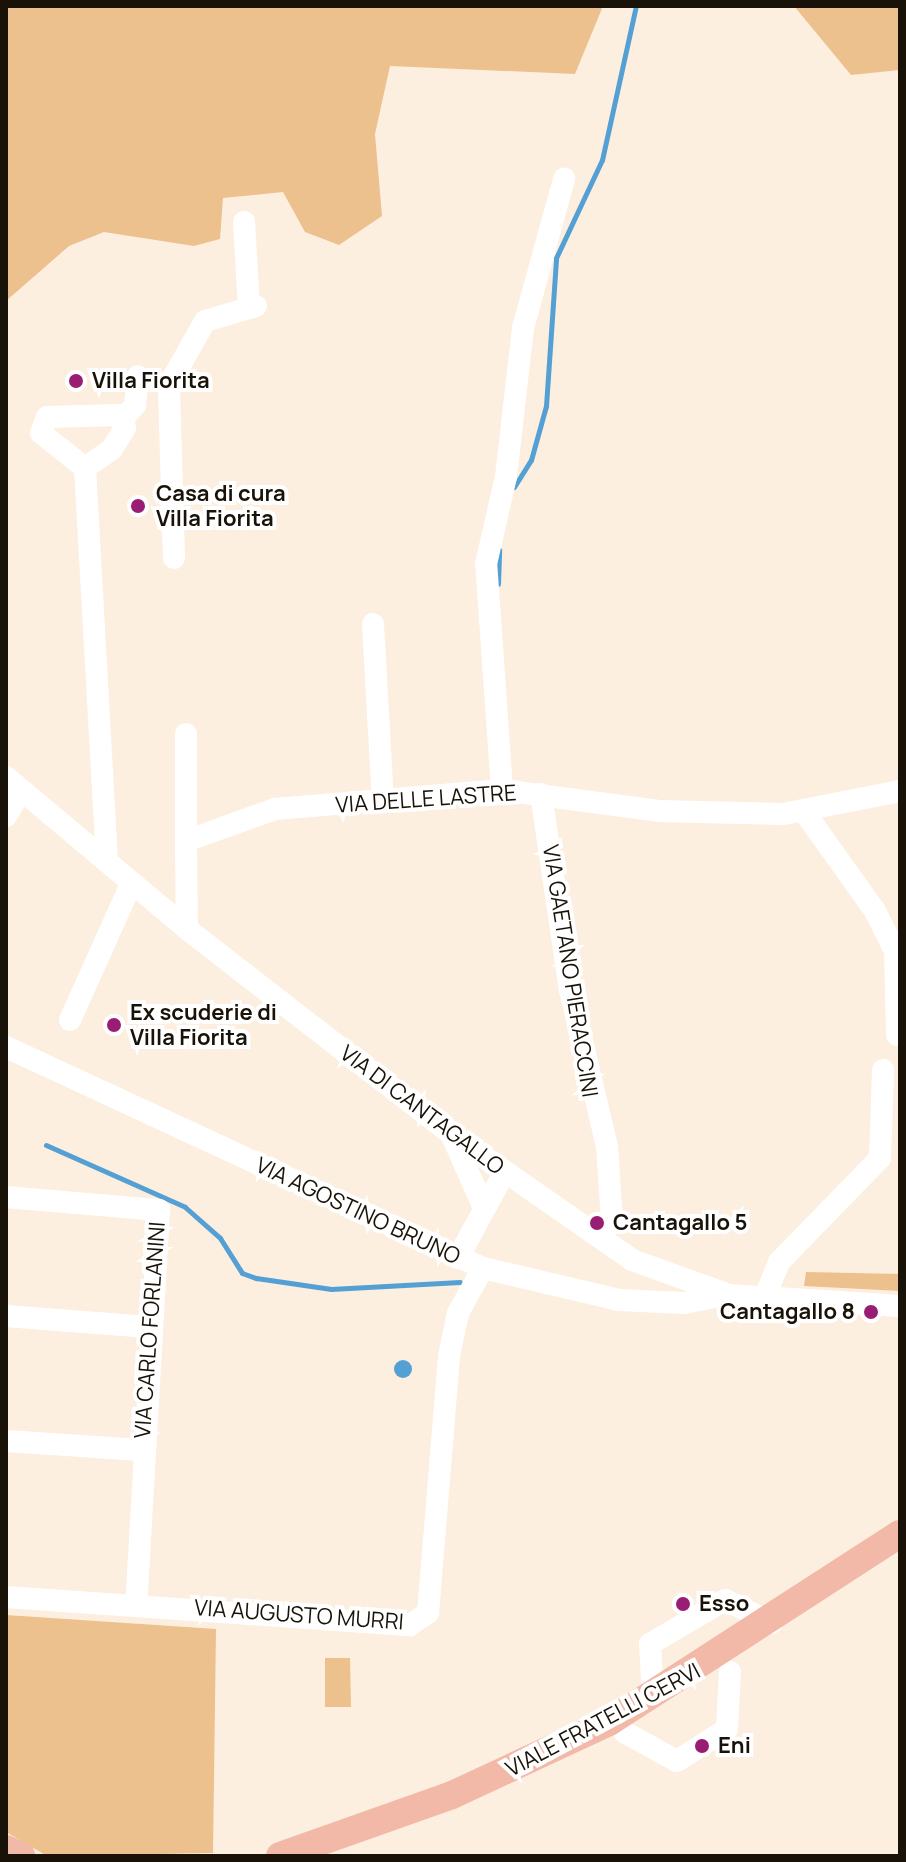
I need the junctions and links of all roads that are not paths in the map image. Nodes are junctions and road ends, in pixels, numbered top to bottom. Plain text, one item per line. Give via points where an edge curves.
1 (564, 179) dead end
2 (244, 222) dead end
3 (138, 376) dead end
4 (122, 420) junction
5 (85, 468) junction
6 (174, 558) dead end
7 (373, 624) dead end
8 (186, 734) dead end
9 (11, 787) edge
10 (502, 790) junction
11 (900, 791) edge
12 (541, 794) junction
13 (383, 802) junction
14 (803, 810) junction
15 (6, 816) edge
16 (186, 841) junction
17 (107, 861) junction
18 (132, 882) junction
19 (187, 929) junction
20 (70, 1020) dead end
21 (897, 1035) dead end
22 (6, 1047) edge
23 (883, 1070) dead end
24 (451, 1134) junction
25 (504, 1173) junction
26 (6, 1197) edge
27 (484, 1208) junction
28 (601, 1238) junction
29 (458, 1258) junction
30 (632, 1260) junction
31 (483, 1268) junction
32 (729, 1295) junction
33 (765, 1297) junction
34 (619, 1300) junction
35 (900, 1306) edge
36 (6, 1316) edge
37 (149, 1327) junction
38 (6, 1441) edge
39 (141, 1450) junction
40 (900, 1534) edge
41 (900, 1554) edge
42 (6, 1597) edge
43 (136, 1604) junction
44 (772, 1623) junction
45 (730, 1672) junction
46 (653, 1697) junction
47 (624, 1732) junction
48 (6, 1849) edge
49 (21, 1856) edge
50 (280, 1856) edge
51 (332, 1856) edge

1 - 10 street via 523,328 506,477 486,564
2 - 6 street via 253,307 205,321 169,385
3 - 4 street via 135,405
4 - 5 street via 112,449
4 - 5 street via 110,414 42,421 41,433 55,450
5 - 17 street
7 - 13 street
8 - 16 street
9 - 15 street
9 - 17 street, VIA DI CANTAGALLO
10 - 12 street, VIA DELLE LASTRE
10 - 13 street, VIA DELLE LASTRE
11 - 14 street, VIA DELLE LASTRE
12 - 14 street, VIA DELLE LASTRE via 659,811
12 - 28 street, VIA GAETANO PIERACCINI via 570,990 607,1147 612,1221
13 - 16 street, VIA DELLE LASTRE via 275,809
14 - 21 street via 875,911 895,951
16 - 19 street
17 - 18 street, VIA DI CANTAGALLO
18 - 19 street, VIA DI CANTAGALLO
18 - 20 street
19 - 24 street, VIA DI CANTAGALLO
22 - 29 street, VIA AGOSTINO BRUNO
23 - 33 street via 880,1158 779,1262
24 - 25 street, VIA DI CANTAGALLO
24 - 27 street
25 - 27 street
25 - 28 street, VIA DI CANTAGALLO
26 - 37 street, VIA CARLO FORLANINI via 159,1210
27 - 29 street
28 - 30 street, VIA DI CANTAGALLO
29 - 31 street, VIA AGOSTINO BRUNO
30 - 32 street, VIA DI CANTAGALLO
30 - 34 street via 634,1280
31 - 34 street, VIA AGOSTINO BRUNO
31 - 43 street, VIA AUGUSTO MURRI via 458,1313 449,1356 428,1613 410,1625
32 - 33 street, VIA DI CANTAGALLO
32 - 34 street, VIA AGOSTINO BRUNO via 684,1303
33 - 35 street, VIA DI CANTAGALLO
36 - 37 street
37 - 39 street, VIA CARLO FORLANINI
38 - 39 street
39 - 43 street, VIA CARLO FORLANINI
40 - 44 main road, VIALE FRATELLI CERVI
41 - 45 main road, VIALE FRATELLI CERVI
42 - 43 street, VIA AUGUSTO MURRI
44 - 46 main road, VIALE FRATELLI CERVI
44 - 46 street via 725,1600 650,1644
45 - 47 main road, VIALE FRATELLI CERVI
45 - 47 street via 727,1729 677,1761
46 - 50 main road, VIALE FRATELLI CERVI via 522,1765
47 - 51 main road, VIALE FRATELLI CERVI via 514,1788
48 - 49 main road

